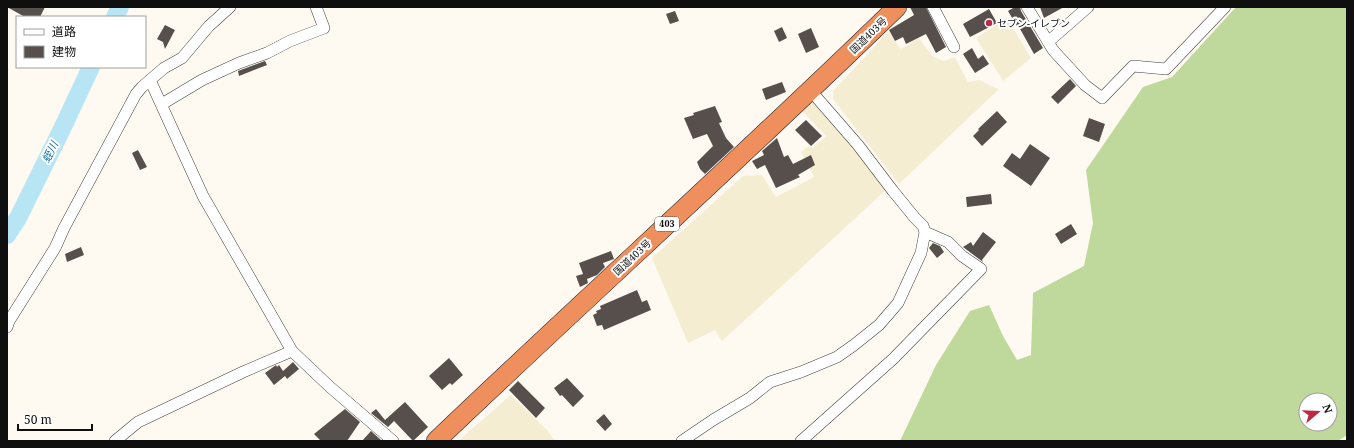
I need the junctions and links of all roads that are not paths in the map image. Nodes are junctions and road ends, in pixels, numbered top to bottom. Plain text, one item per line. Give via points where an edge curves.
1 (230, 7) edge
2 (316, 7) edge
3 (897, 7) edge
4 (933, 7) edge
5 (1027, 7) edge
6 (1088, 7) edge
7 (1225, 7) edge
8 (1048, 42) junction
9 (954, 47) dead end
10 (150, 80) junction
11 (811, 91) junction
12 (162, 104) junction
13 (926, 232) junction
14 (7, 327) edge
15 (292, 350) junction
16 (115, 441) edge
17 (393, 441) edge
18 (436, 441) edge
19 (682, 441) edge
20 (801, 441) edge

1 - 10 street via 209,26 182,58
2 - 12 street via 324,28 233,66
3 - 11 highway, 国道403号 / 403
4 - 9 street
5 - 8 street
6 - 8 street
7 - 8 street via 1166,69 1133,66 1102,98 1085,85
10 - 12 street
10 - 14 street via 136,94 55,248
11 - 13 street via 858,144
11 - 18 highway, 国道403号 / 403
12 - 15 street via 204,196
13 - 19 street via 921,253 898,303 879,325 838,357 770,382 750,398
13 - 20 street via 948,242 981,269 893,359
15 - 16 street via 138,422
15 - 17 street via 330,387

